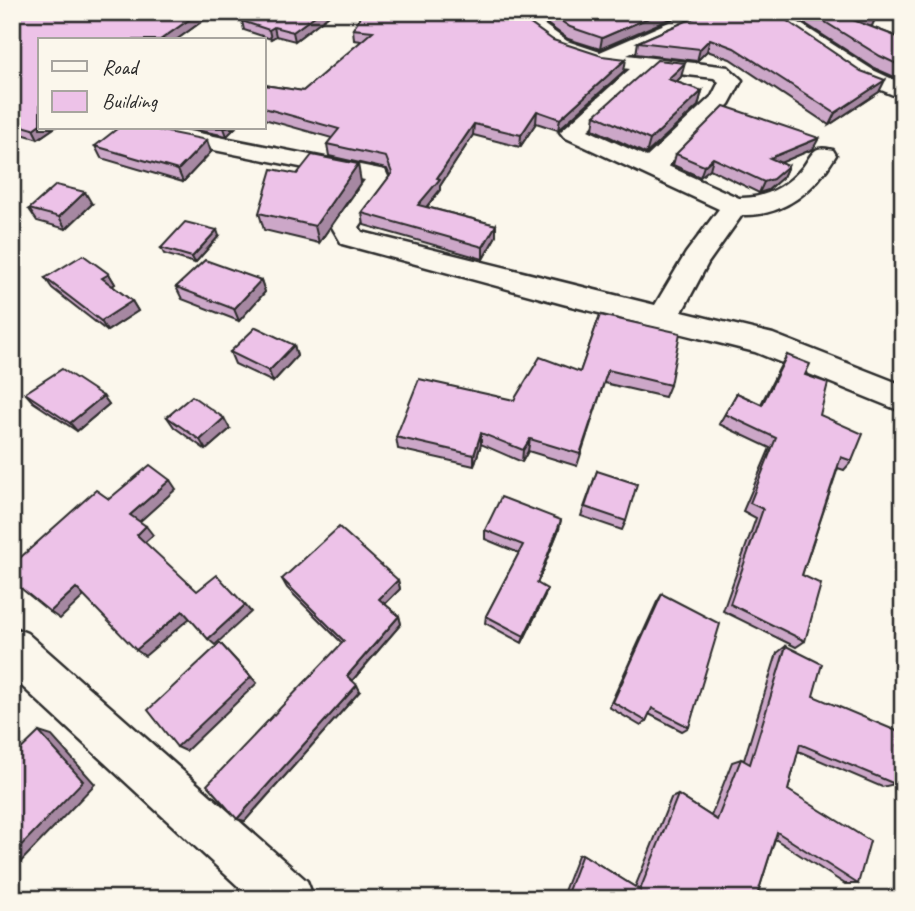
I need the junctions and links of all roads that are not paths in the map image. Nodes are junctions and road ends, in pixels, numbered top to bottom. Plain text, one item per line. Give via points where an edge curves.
1 (493, 12) edge
2 (680, 12) edge
3 (768, 12) edge
4 (601, 59) junction
5 (648, 64) junction
6 (903, 92) edge
7 (149, 130) edge
8 (824, 155) dead end
9 (655, 170) junction
10 (735, 206) junction
11 (664, 318) junction
12 (903, 399) edge
13 (12, 648) edge
14 (289, 899) edge

1 - 4 street
2 - 4 street via 685,22
3 - 6 street via 865,75
4 - 5 street
5 - 9 street via 572,132
5 - 9 street via 720,72 731,80 721,99 656,162
7 - 11 street via 376,175 378,183 345,227 352,238
8 - 10 street via 800,187 756,206
9 - 10 street
10 - 11 street via 701,250
11 - 12 street via 762,342
13 - 14 street

